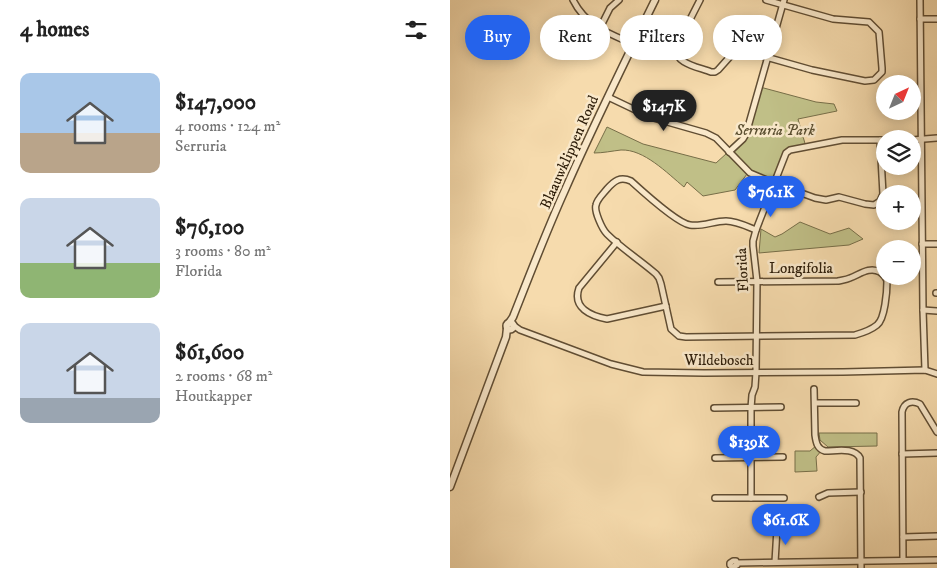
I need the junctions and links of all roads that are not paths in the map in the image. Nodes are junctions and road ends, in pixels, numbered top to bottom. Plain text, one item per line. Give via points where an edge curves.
1 (573, 0) edge
2 (619, 0) edge
3 (655, 0) edge
4 (700, 0) edge
5 (766, 0) edge
6 (920, 0) edge
7 (784, 2) edge
8 (584, 15) edge
9 (606, 15) edge
10 (648, 15) edge
11 (780, 15) edge
12 (920, 19) junction
13 (937, 19) edge
14 (625, 60) edge
15 (727, 60) edge
16 (767, 60) edge
17 (776, 60) edge
18 (608, 97) junction
19 (921, 130) edge
20 (937, 138) edge
21 (921, 139) joint
22 (876, 140) edge
23 (729, 152) junction
24 (883, 175) edge
25 (774, 183) junction
26 (756, 230) junction
27 (617, 242) junction
28 (922, 244) junction
29 (937, 244) edge
30 (757, 281) junction
31 (718, 282) dead end
32 (666, 306) junction
33 (923, 310) junction
34 (937, 311) edge
35 (511, 325) junction
36 (756, 336) junction
37 (925, 370) junction
38 (756, 372) junction
39 (937, 374) edge
40 (814, 388) dead end
41 (815, 403) junction
42 (856, 403) dead end
43 (781, 407) dead end
44 (714, 408) dead end
45 (751, 408) junction
46 (937, 418) edge
47 (931, 422) junction
48 (937, 432) edge
49 (937, 453) edge
50 (902, 454) junction
51 (783, 457) dead end
52 (715, 458) dead end
53 (751, 458) junction
54 (454, 469) edge
55 (450, 487) edge
56 (861, 492) junction
57 (819, 497) dead end
58 (715, 498) dead end
59 (751, 498) junction
60 (784, 498) dead end
61 (777, 529) dead end
62 (937, 536) edge
63 (903, 537) junction
64 (903, 560) junction
65 (937, 560) edge
66 (861, 561) junction
67 (775, 562) junction
68 (735, 566) edge
69 (860, 568) edge

1 - 8 street
2 - 9 street
3 - 10 street, Blaauwklippen Road
4 - 15 street via 675,51 684,62 711,72 718,70
5 - 7 street
6 - 12 street
7 - 11 street
7 - 17 street via 833,19 869,22 879,32 882,72 874,80 865,81
12 - 13 street
12 - 19 street
14 - 18 street, Blaauwklippen Road
16 - 23 street via 746,134
18 - 23 street via 650,117 706,133 716,138
18 - 35 street, Blaauwklippen Road via 547,231
20 - 21 street
21 - 28 street
22 - 25 street, Florida via 842,140 790,150 783,157
23 - 25 street via 747,171
24 - 25 street via 882,198 874,205 839,197 821,200
25 - 26 street, Florida
26 - 27 street via 728,221 687,224 631,181 623,179 615,180 595,206 604,231
26 - 30 street, Florida via 752,246
27 - 32 street via 659,278
27 - 32 street via 579,288 581,308 607,319
28 - 29 street
28 - 33 street
30 - 31 street, Longifolia
30 - 36 street, Florida
30 - 36 street, Longifolia via 838,281 873,269 887,281 881,320 861,333
32 - 36 street via 671,329 678,336
33 - 34 street
33 - 37 street
35 - 38 street, Wildebosch via 633,370 659,373
35 - 54 street, Blaauwklippen Road
36 - 38 street, Florida
37 - 38 street, Wildebosch
37 - 39 street, Wildebosch
38 - 45 street, Florida
40 - 41 street
41 - 42 street
41 - 56 street via 817,446 826,451 853,451 859,455
43 - 45 street
44 - 45 street
45 - 53 street, Florida
46 - 47 street
47 - 48 street
47 - 50 street via 920,404 904,405
49 - 50 street
50 - 63 street
51 - 53 street
52 - 53 street
53 - 59 street, Florida
54 - 55 street, Blaauwklippen Road
56 - 57 street via 828,493
56 - 66 street
58 - 59 street
59 - 60 street
61 - 67 street
62 - 63 street
63 - 64 street
64 - 65 street
64 - 66 street
66 - 67 street
66 - 69 street
67 - 68 street

